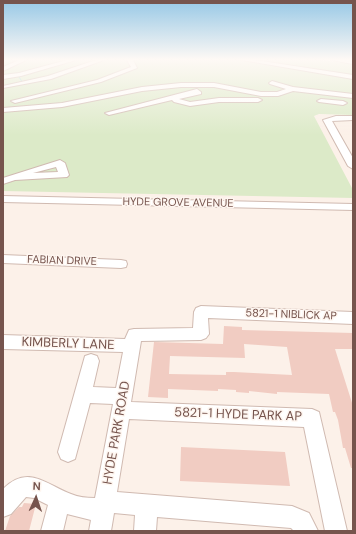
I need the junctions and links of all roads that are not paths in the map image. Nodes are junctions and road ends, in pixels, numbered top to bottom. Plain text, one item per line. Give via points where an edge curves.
1 (15, 85) edge
2 (83, 85) edge
3 (279, 85) edge
4 (5, 87) dead end
5 (293, 89) junction
6 (191, 93) dead end
7 (178, 96) junction
8 (353, 96) edge
9 (262, 100) dead end
10 (321, 101) dead end
11 (3, 104) edge
12 (353, 104) edge
13 (3, 110) edge
14 (109, 113) dead end
15 (353, 118) edge
16 (353, 166) edge
17 (16, 176) dead end
18 (3, 181) edge
19 (3, 199) edge
20 (353, 207) edge
21 (3, 259) edge
22 (122, 264) dead end
23 (353, 318) edge
24 (133, 340) junction
25 (3, 342) edge
26 (91, 361) dead end
27 (83, 394) junction
28 (122, 403) junction
29 (68, 452) dead end
30 (60, 500) junction
31 (3, 506) edge
32 (104, 506) junction
33 (147, 506) junction
34 (52, 531) edge
35 (100, 531) edge
36 (145, 531) edge
37 (307, 531) edge
38 (336, 531) edge

1 - 4 street
2 - 11 street
3 - 5 street
5 - 8 street
5 - 13 street via 283,94 261,94 214,85 181,85 142,89 62,105
6 - 7 street
7 - 9 street via 176,101 182,103
7 - 14 street
10 - 12 street
15 - 16 street via 327,120
17 - 18 street
19 - 20 street, HYDE GROVE AVENUE
21 - 22 street, FABIAN DRIVE
23 - 24 street, 5821-1 NIBLICK AP via 202,312 201,334
24 - 25 street, KIMBERLY LANE
24 - 28 street, HYDE PARK ROAD
26 - 27 street
27 - 28 street
27 - 29 street
28 - 32 street, HYDE PARK ROAD
28 - 38 street, 5821-1 HYDE PARK AP via 312,418
30 - 31 street via 35,487 23,487 13,492
30 - 32 street via 78,507
30 - 34 street
32 - 33 street
32 - 35 street, HYDE PARK ROAD
33 - 36 street
33 - 37 street via 292,517 301,521

